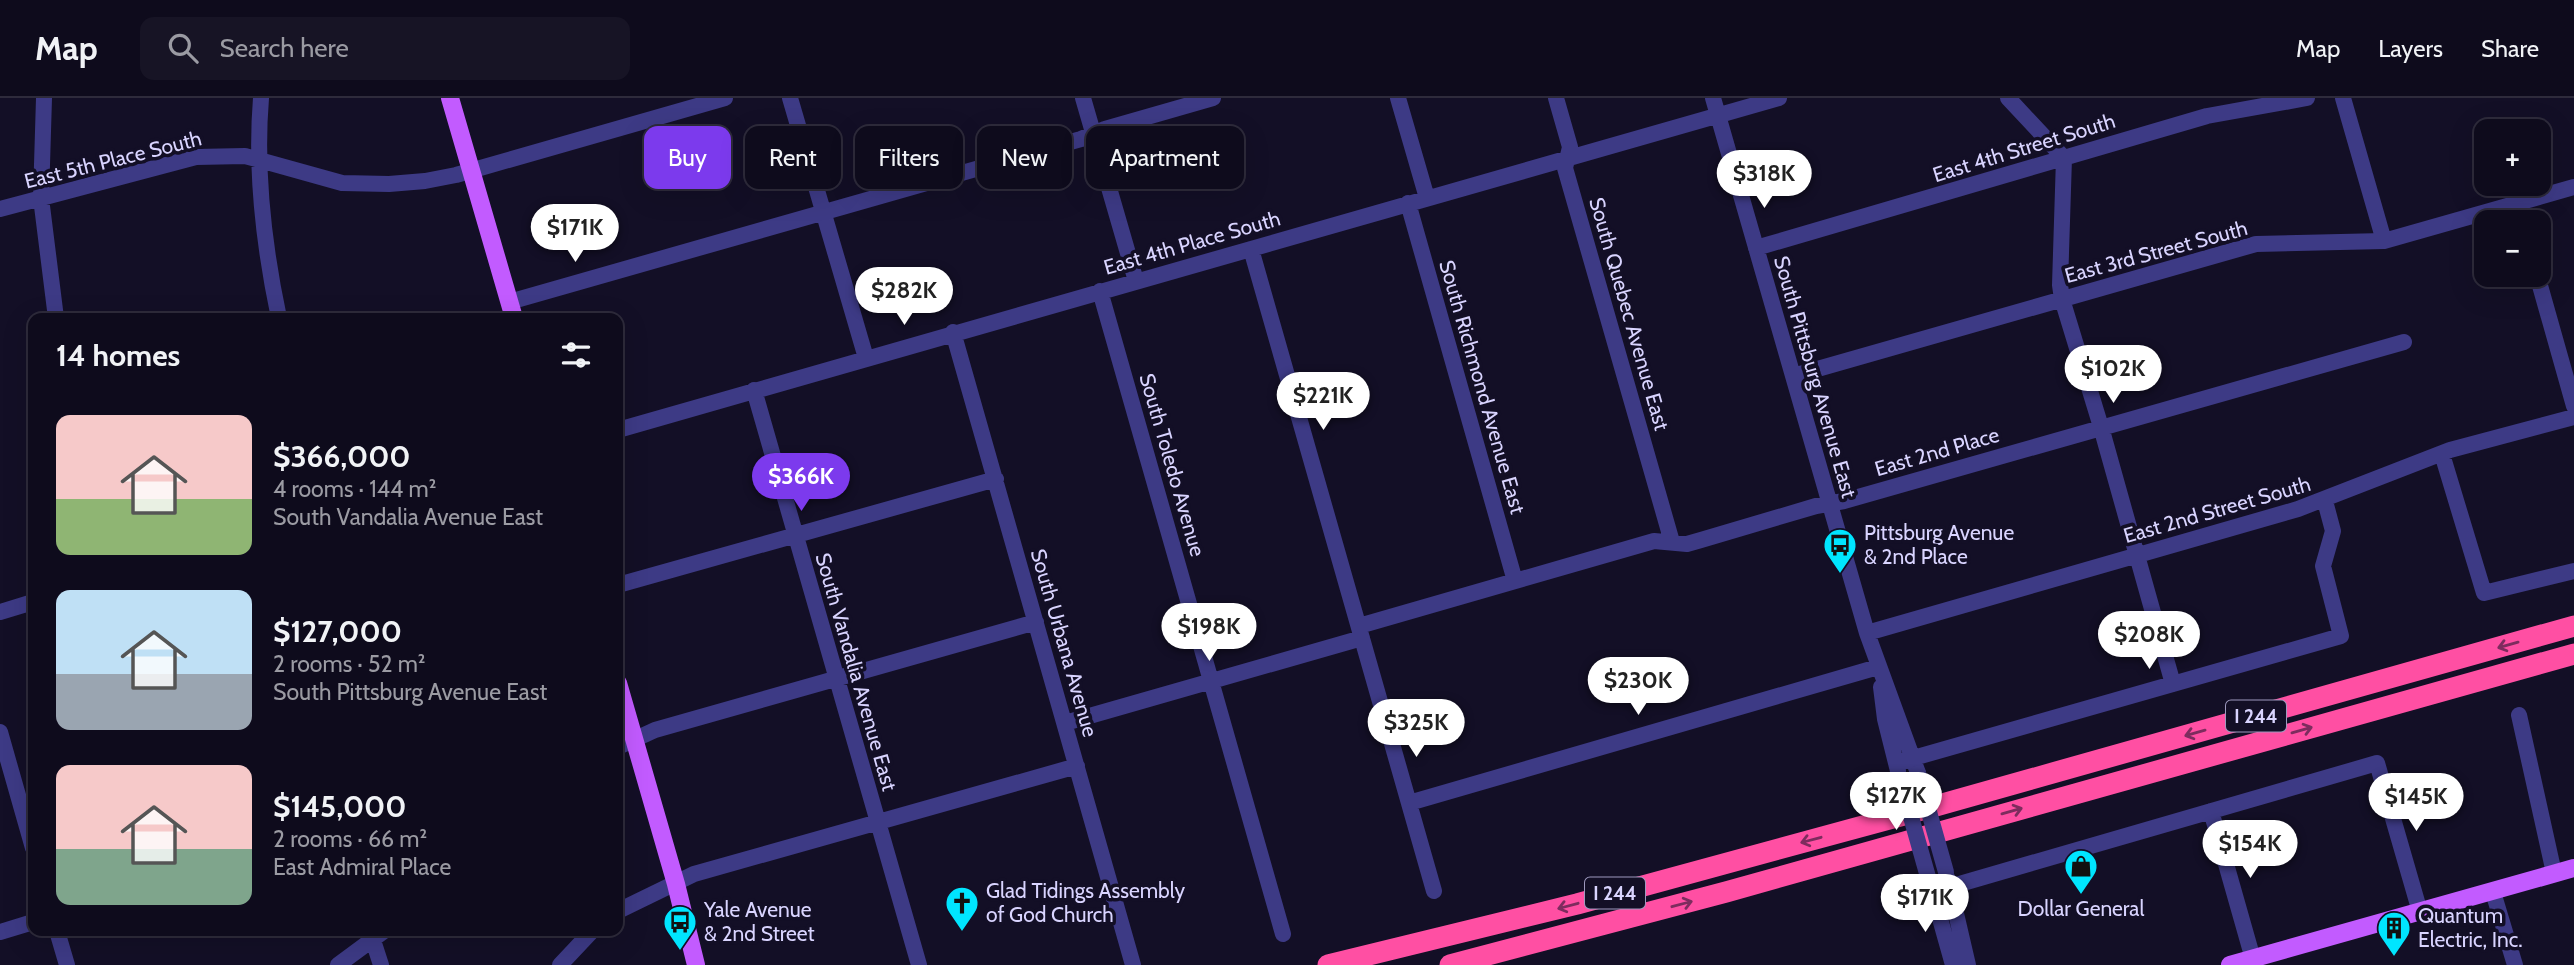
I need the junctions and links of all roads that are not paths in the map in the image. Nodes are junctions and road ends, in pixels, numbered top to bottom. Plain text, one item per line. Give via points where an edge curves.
1 (44, 98) edge
2 (261, 98) edge
3 (450, 98) edge
4 (725, 98) edge
5 (790, 98) edge
6 (1083, 98) edge
7 (1213, 98) edge
8 (1398, 98) edge
9 (1556, 98) edge
10 (1713, 98) edge
11 (1779, 98) edge
12 (2008, 98) edge
13 (2307, 98) edge
14 (2343, 98) edge
15 (1718, 115) junction
16 (1091, 126) edge
17 (1120, 126) edge
18 (1086, 136) edge
19 (1568, 158) junction
20 (2064, 158) junction
21 (259, 160) junction
22 (471, 171) junction
23 (2574, 187) edge
24 (1109, 189) edge
25 (41, 198) junction
26 (1427, 198) junction
27 (1408, 203) junction
28 (2516, 203) junction
29 (0, 209) edge
30 (2518, 210) edge
31 (824, 212) junction
32 (2384, 241) junction
33 (1251, 248) junction
34 (1756, 248) junction
35 (1136, 281) junction
36 (2540, 287) edge
37 (1100, 291) junction
38 (2062, 299) junction
39 (511, 310) edge
40 (55, 313) edge
41 (278, 313) edge
42 (953, 332) junction
43 (2404, 342) dead end
44 (866, 358) junction
45 (1793, 376) junction
46 (754, 390) junction
47 (2574, 406) edge
48 (2574, 417) edge
49 (2101, 427) junction
50 (623, 428) edge
51 (2442, 454) junction
52 (996, 479) junction
53 (2325, 500) junction
54 (1830, 503) junction
55 (795, 534) junction
56 (1672, 542) junction
57 (2137, 555) junction
58 (2574, 571) edge
59 (1516, 581) junction
60 (623, 584) edge
61 (28, 604) edge
62 (0, 612) edge
63 (1036, 622) junction
64 (2574, 626) edge
65 (1361, 632) junction
66 (1867, 633) junction
67 (2574, 654) edge
68 (1878, 667) junction
69 (836, 679) junction
70 (1213, 681) junction
71 (2173, 684) junction
72 (2519, 715) dead end
73 (623, 720) edge
74 (1065, 723) junction
75 (0, 732) edge
76 (626, 743) edge
77 (1077, 766) junction
78 (1915, 766) junction
79 (1898, 770) junction
80 (6, 776) edge
81 (1409, 803) junction
82 (2211, 811) junction
83 (877, 822) junction
84 (28, 835) edge
85 (2574, 868) edge
86 (2554, 873) junction
87 (1948, 880) junction
88 (676, 884) junction
89 (1930, 885) junction
90 (1434, 891) dead end
91 (2493, 891) junction
92 (623, 909) edge
93 (2420, 912) junction
94 (28, 924) edge
95 (0, 932) edge
96 (1283, 934) dead end
97 (58, 936) edge
98 (374, 936) edge
99 (376, 936) edge
100 (587, 936) edge
101 (692, 942) junction
102 (2253, 959) junction
103 (2278, 959) edge
104 (67, 965) edge
105 (338, 965) edge
106 (381, 965) edge
107 (560, 965) edge
108 (696, 965) edge
109 (703, 965) edge
110 (919, 965) edge
111 (1133, 965) edge
112 (1328, 965) edge
113 (1450, 965) edge
114 (1954, 965) edge
115 (1968, 965) edge
116 (2230, 965) edge
117 (2515, 965) edge

1 - 25 street
2 - 21 street
3 - 22 main road
4 - 22 street, East 5th Place South
5 - 31 street
6 - 16 street
7 - 17 street
8 - 26 street
9 - 19 street, South Quebec Avenue East via 1570,147
10 - 15 street, South Pittsburg Avenue East
11 - 15 street, East 4th Place South
12 - 20 street
13 - 20 street, East 4th Street South via 2207,116
14 - 32 street
15 - 19 street, East 4th Place South
15 - 34 street, South Pittsburg Avenue East
18 - 31 street
19 - 26 street, East 4th Place South
19 - 56 street, South Quebec Avenue East via 1565,169
20 - 34 street, East 4th Street South
20 - 38 street
21 - 22 street, East 5th Place South via 342,183 376,185
21 - 25 street, East 5th Place South via 197,157
21 - 41 street
22 - 39 main road
23 - 28 street, East 3rd Street South
24 - 35 street
25 - 29 street, East 5th Place South
25 - 40 street
26 - 27 street, East 4th Place South
27 - 33 street, East 4th Place South
27 - 59 street, South Richmond Avenue East
28 - 30 street
28 - 32 street, East 3rd Street South
31 - 39 street
31 - 44 street
32 - 38 street, East 3rd Street South via 2256,244
33 - 35 street, East 4th Place South
33 - 65 street
34 - 45 street, South Pittsburg Avenue East
35 - 37 street, East 4th Place South
36 - 47 street
37 - 42 street, East 4th Place South
37 - 70 street, South Toledo Avenue
38 - 45 street, East 3rd Street South
38 - 49 street
42 - 44 street, East 4th Place South
42 - 52 street, South Urbana Avenue
43 - 49 street, East 2nd Place
44 - 46 street, East 4th Place South
45 - 54 street, South Pittsburg Avenue East
46 - 50 street, East 4th Place South
46 - 55 street, South Vandalia Avenue East
48 - 51 street, East 2nd Street South
49 - 54 street, East 2nd Place
49 - 57 street
51 - 53 street, East 2nd Street South
51 - 58 street via 2484,593
52 - 55 street
52 - 63 street, South Urbana Avenue
53 - 57 street, East 2nd Street South
53 - 71 street via 2333,530 2323,566 2341,636
54 - 56 street, East 2nd Place via 1694,542
54 - 66 street, South Pittsburg Avenue East
55 - 60 street
55 - 69 street, South Vandalia Avenue East
56 - 59 street, East 2nd Place via 1654,541
57 - 66 street, East 2nd Street South
57 - 71 street
59 - 65 street, East 2nd Place
61 - 62 street
63 - 69 street
63 - 74 street, South Urbana Avenue
64 -> 112 highway, I 244 via 1644,885
65 - 70 street, East 2nd Place
65 - 81 street
66 - 68 street, South Pittsburg Avenue East
113 -> 67 highway, I 244
68 - 78 street, South Pittsburg Avenue East
68 - 79 street, South Pittsburg Avenue East
68 - 81 street
69 - 76 street via 655,730
69 - 83 street, South Vandalia Avenue East
70 - 74 street, East 2nd Place
70 - 96 street, South Toledo Avenue
71 - 78 street
72 - 86 street
73 - 76 main road
74 - 77 street, South Urbana Avenue
75 - 80 street
76 - 88 main road
77 - 83 street
77 - 111 street, South Urbana Avenue
78 - 79 street
78 - 87 street, South Pittsburg Avenue East, bridge
79 - 89 street, South Pittsburg Avenue East, bridge
80 - 84 street
81 - 90 street
82 - 87 street
82 - 93 street via 2377,763
82 - 102 street
83 - 88 street via 694,874
83 - 110 street, South Vandalia Avenue East
85 - 86 main road
86 - 91 main road
87 - 89 street
87 - 115 street, South Pittsburg Avenue East
88 - 92 street
88 - 101 main road
89 - 114 street, South Pittsburg Avenue East
91 - 93 main road
91 - 117 street
93 - 103 main road
94 - 95 street
97 - 104 street
98 - 105 street
99 - 106 street
100 - 107 street
101 - 108 main road
101 - 109 main road
102 - 103 main road
102 - 116 main road

